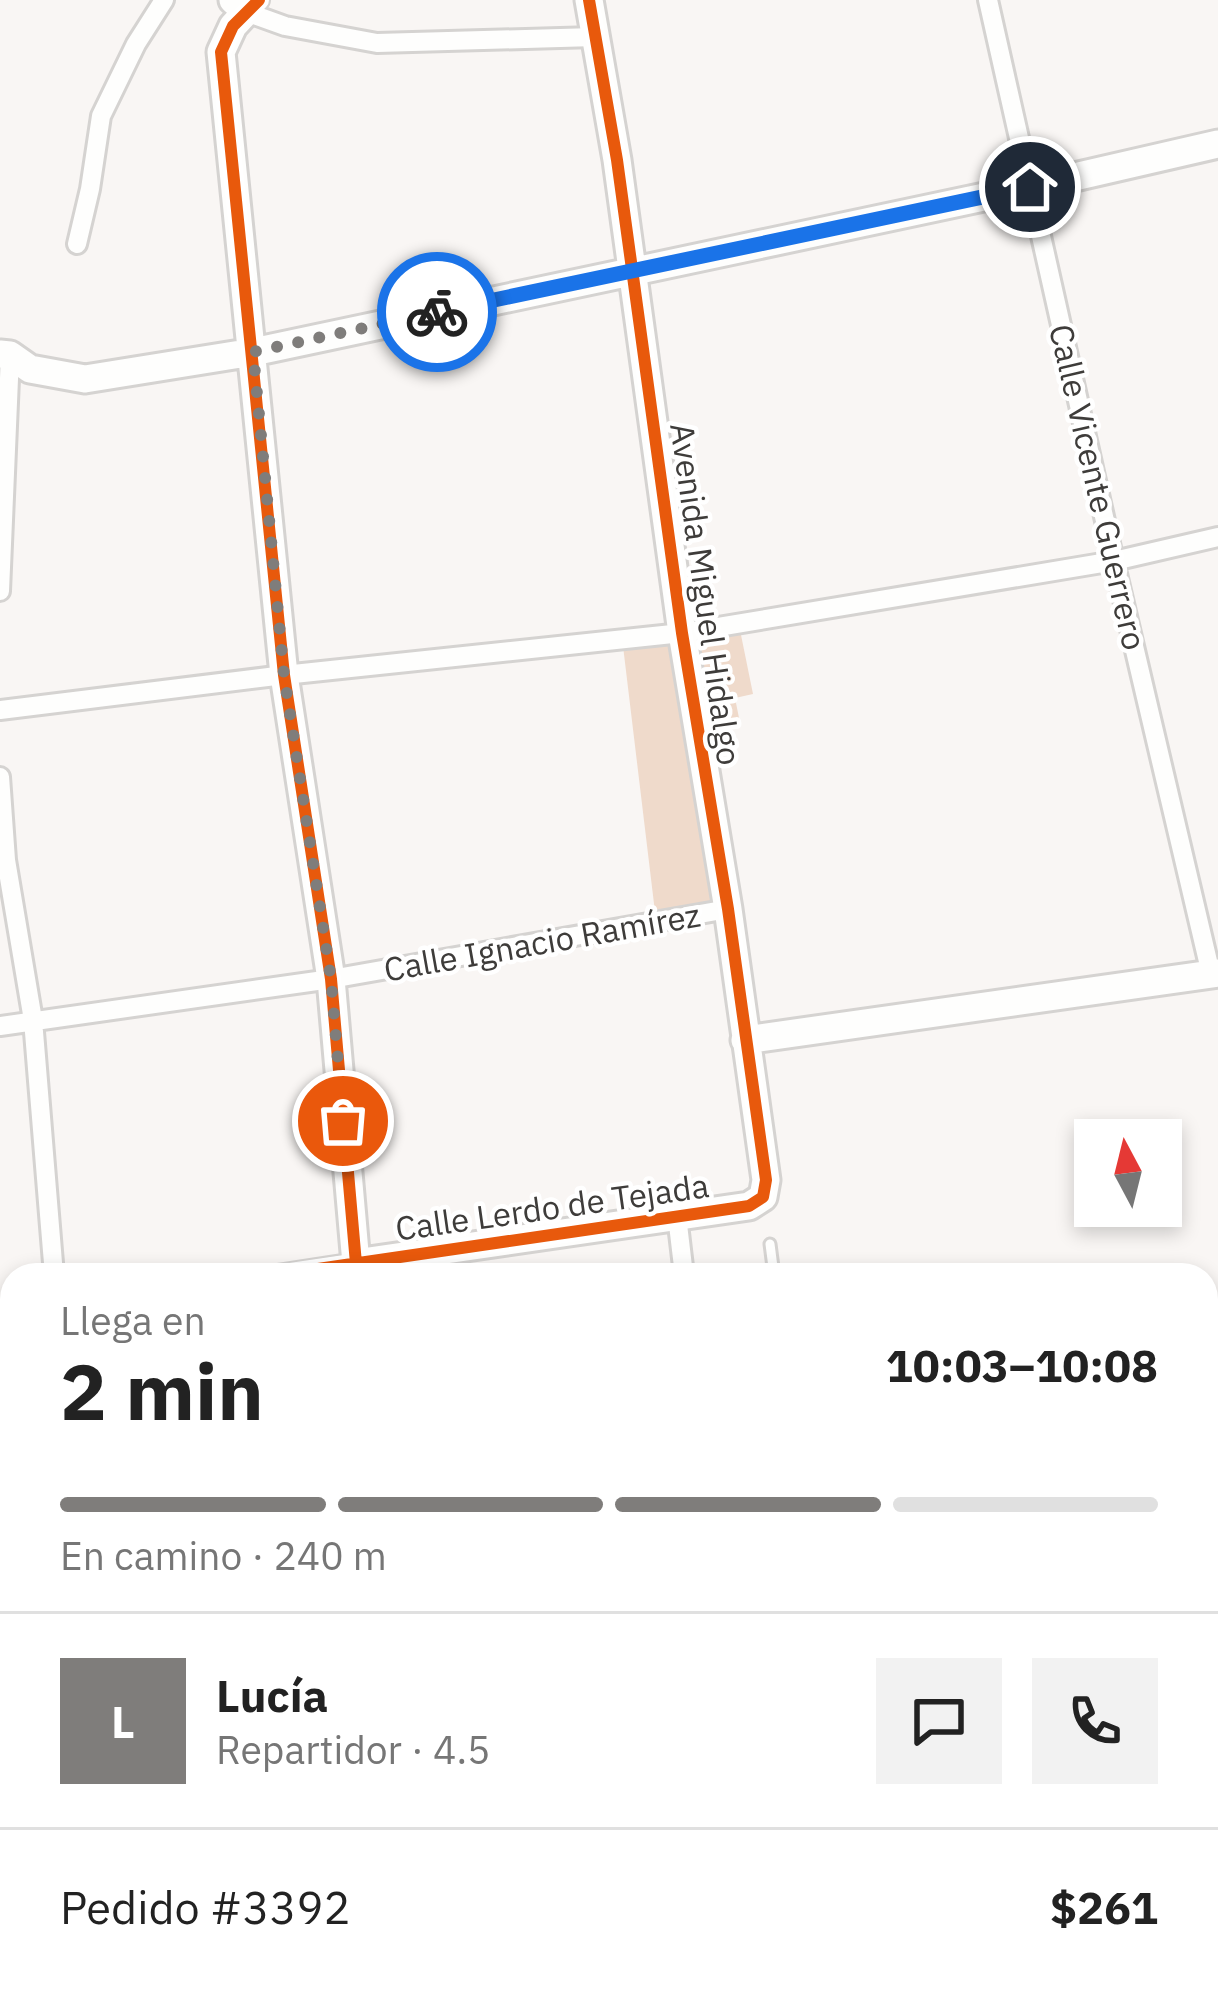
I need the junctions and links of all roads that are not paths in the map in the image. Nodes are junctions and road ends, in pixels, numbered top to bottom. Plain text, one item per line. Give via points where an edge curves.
1 (164, 0) edge
2 (589, 0) edge
3 (988, 0) edge
4 (246, 4) edge
5 (595, 37) junction
6 (1218, 144) edge
7 (1030, 187) junction
8 (77, 244) dead end
9 (633, 270) junction
10 (253, 352) junction
11 (5, 354) edge
12 (1218, 537) edge
13 (1114, 560) junction
14 (0, 591) edge
15 (682, 632) junction
16 (284, 675) junction
17 (0, 710) edge
18 (0, 777) edge
19 (728, 909) junction
20 (1214, 974) edge
21 (331, 979) junction
22 (33, 1020) junction
23 (0, 1025) edge
24 (745, 1040) junction
25 (763, 1197) joint
26 (676, 1216) junction
27 (770, 1244) dead end
28 (53, 1263) edge
29 (355, 1263) edge
30 (392, 1263) edge
31 (682, 1263) edge
32 (772, 1263) edge

1 - 8 street via 101,116
2 - 5 street, Avenida Miguel Hidalgo
3 - 7 street, Calle Vicente Guerrero
4 - 5 street via 285,26 377,43
4 - 10 street via 221,52
5 - 9 street, Avenida Miguel Hidalgo
6 - 7 street
7 - 9 street
7 - 13 street, Calle Vicente Guerrero
9 - 10 street
9 - 15 street, Avenida Miguel Hidalgo
10 - 11 street via 85,379
10 - 16 street
11 - 14 street
12 - 13 street
13 - 15 street
13 - 20 street, Calle Vicente Guerrero
15 - 16 street
15 - 19 street, Avenida Miguel Hidalgo
16 - 17 street
16 - 21 street
18 - 22 street
19 - 21 street, Calle Ignacio Ramírez
19 - 24 street, Avenida Miguel Hidalgo
20 - 24 street
21 - 22 street, Calle Ignacio Ramírez
21 - 29 street
22 - 23 street, Calle Ignacio Ramírez
22 - 28 street
24 - 25 street, Avenida Miguel Hidalgo
25 - 26 street, Calle Lerdo de Tejada
26 - 30 street, Calle Lerdo de Tejada
26 - 31 street
27 - 32 lane

